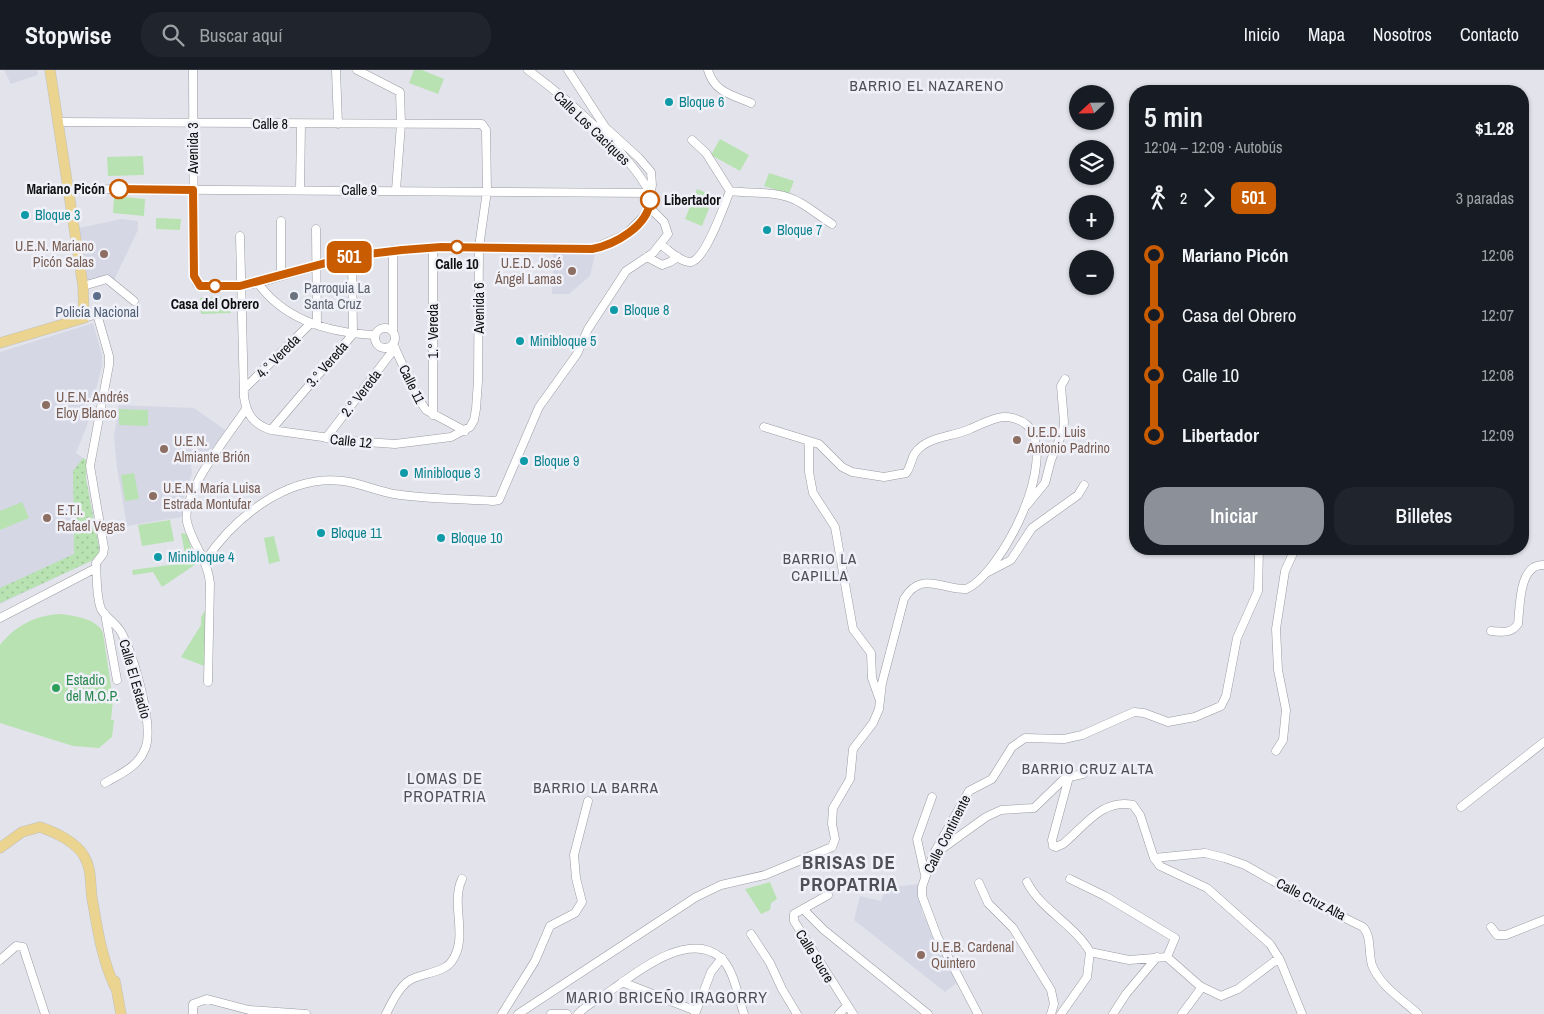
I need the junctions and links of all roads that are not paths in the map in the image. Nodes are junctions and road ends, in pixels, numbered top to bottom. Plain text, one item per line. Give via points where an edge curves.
1 (50, 70) edge
2 (193, 70) edge
3 (336, 70) edge
4 (357, 70) edge
5 (528, 70) edge
6 (568, 70) edge
7 (708, 70) edge
8 (751, 103) dead end
9 (58, 122) junction
10 (193, 124) junction
11 (300, 124) junction
12 (338, 124) junction
13 (401, 124) junction
14 (482, 124) joint
15 (692, 140) dead end
16 (69, 189) junction
17 (193, 190) junction
18 (300, 190) junction
19 (396, 190) junction
20 (486, 191) junction
21 (730, 191) junction
22 (650, 193) junction
23 (649, 207) junction
24 (281, 221) dead end
25 (832, 224) dead end
26 (316, 229) dead end
27 (240, 236) dead end
28 (661, 245) junction
29 (433, 247) junction
30 (478, 247) junction
31 (394, 250) junction
32 (352, 256) junction
33 (647, 257) junction
34 (678, 257) junction
35 (317, 266) junction
36 (281, 276) junction
37 (258, 283) junction
38 (83, 286) junction
39 (240, 286) junction
40 (134, 301) dead end
41 (84, 318) junction
42 (314, 324) junction
43 (393, 332) junction
44 (353, 334) junction
45 (375, 335) junction
46 (0, 343) edge
47 (394, 346) junction
48 (1065, 379) dead end
49 (244, 389) junction
50 (246, 409) junction
51 (433, 415) junction
52 (764, 427) dead end
53 (270, 430) junction
54 (465, 431) junction
55 (326, 438) junction
56 (809, 441) junction
57 (1084, 485) dead end
58 (1024, 508) junction
59 (1259, 555) edge
60 (1292, 555) edge
61 (205, 561) junction
62 (96, 565) junction
63 (1544, 565) edge
64 (986, 573) junction
65 (104, 614) junction
66 (0, 618) edge
67 (1491, 631) dead end
68 (117, 680) dead end
69 (208, 682) dead end
70 (880, 702) junction
71 (1544, 742) edge
72 (1276, 751) dead end
73 (1083, 774) dead end
74 (1069, 777) junction
75 (105, 783) dead end
76 (932, 797) dead end
77 (588, 801) dead end
78 (1461, 807) dead end
79 (0, 848) edge
80 (933, 856) junction
81 (1154, 858) junction
82 (925, 875) junction
83 (462, 878) dead end
84 (1070, 878) dead end
85 (1027, 882) dead end
86 (979, 883) dead end
87 (828, 895) dead end
88 (803, 909) junction
89 (1544, 920) edge
90 (1491, 927) dead end
91 (751, 934) dead end
92 (1090, 952) junction
93 (1157, 957) junction
94 (1167, 957) junction
95 (722, 958) junction
96 (1279, 958) junction
97 (0, 960) edge
98 (622, 982) junction
99 (1202, 987) junction
100 (847, 1006) junction
101 (696, 1012) edge
102 (45, 1014) edge
103 (121, 1014) edge
104 (193, 1014) edge
105 (306, 1014) edge
106 (386, 1014) edge
107 (502, 1014) edge
108 (518, 1014) edge
109 (551, 1014) edge
110 (567, 1014) edge
111 (578, 1014) edge
112 (744, 1014) edge
113 (798, 1014) edge
114 (839, 1014) edge
115 (853, 1014) edge
116 (928, 1014) edge
117 (978, 1014) edge
118 (1051, 1014) edge
119 (1061, 1014) edge
120 (1114, 1014) edge
121 (1184, 1014) edge
122 (1302, 1014) edge
123 (1418, 1014) edge

1 - 9 main road
2 - 10 street, Avenida 3
3 - 12 street
4 - 13 street via 400,92
5 - 22 street, Calle Los Caciques via 622,155
6 - 22 street via 605,127 647,166 652,178
7 - 8 street via 719,90
9 - 10 street, Calle 8
9 - 16 main road
10 - 11 street, Calle 8
10 - 17 street, Avenida 3
11 - 12 street, Calle 8
11 - 18 street
12 - 13 street, Calle 8
13 - 14 street, Calle 8
13 - 19 street
14 - 20 street, Avenida 6 via 486,130
15 - 21 street via 706,153
16 - 17 street, Calle 9
16 - 38 main road
17 - 18 street, Calle 9
17 - 39 street, Avenida 3 via 194,276 197,284
18 - 19 street, Calle 9
19 - 20 street, Calle 9
20 - 22 street, Calle 9
20 - 30 street, Avenida 6
21 - 25 street via 789,198
21 - 34 street via 707,246 698,258 692,262
22 - 23 street
23 - 28 street via 660,216 668,230
23 - 30 street via 635,227 598,248
24 - 36 street
26 - 35 street
27 - 39 street
28 - 33 street
28 - 34 street
29 - 30 street
29 - 31 street
29 - 51 street, 1.° Vereda
30 - 54 street, Avenida 6 via 478,381 474,420
31 - 32 street
31 - 43 street
32 - 35 street
32 - 44 street, 3.° Vereda
33 - 34 street via 662,265
33 - 61 street via 626,271 588,328 577,354 539,407 499,500 394,494 343,481 308,482 278,495 242,519 219,540
35 - 36 street
35 - 42 street
36 - 37 street
37 - 39 street
37 - 42 street via 278,305
38 - 40 street via 107,279
38 - 41 main road
39 - 49 street
41 - 46 main road
41 - 62 street via 97,314 109,356 90,461 104,548 104,554
42 - 44 street
42 - 49 street, 4.° Vereda
43 - 45 street via 388,328 381,329
43 - 47 street, Calle 11
44 - 45 street
44 - 53 street, 3.° Vereda
45 - 47 street via 382,348
47 - 51 street, Calle 11 via 418,398
47 - 55 street, 2.° Vereda
48 - 58 street via 1061,386 1063,431 1046,483
49 - 50 street
50 - 53 street, Calle 12 via 253,421
50 - 61 street via 198,479 189,499 187,520 191,536
51 - 54 street, Calle 11
52 - 56 street
53 - 55 street, Calle 12
54 - 55 street, Calle 12 via 451,437 396,444
56 - 58 street via 824,447 848,471 897,476 906,473 914,455 927,443 963,433 998,418 1015,419 1029,428 1037,450 1036,475
56 - 70 street via 808,472 813,493 835,527 853,628 871,654 872,678
57 - 64 street via 1078,495 1032,528 1011,560
58 - 64 street via 1008,541
59 - 80 street, Calle Continente via 1258,592 1237,638 1226,696 1221,706 1195,717 1168,722 1134,712 1082,735 1064,739 1026,738 1012,747 992,779 969,791
60 - 72 street via 1285,571 1276,629 1278,670 1286,710 1282,740
61 - 69 street via 210,583
62 - 65 street, Calle El Estadio via 99,601
62 - 66 street
63 - 67 street via 1528,570 1518,624 1514,629 1506,633
64 - 70 street via 966,590 925,582 907,593 900,607
65 - 68 street
65 - 75 street, Calle El Estadio via 122,634 144,702 148,729 145,750 138,761
70 - 108 street via 876,718 852,749 850,779 833,808 835,839 832,847 765,876 722,885 696,897
71 - 78 street
73 - 74 street
74 - 80 street via 1058,783 1034,808 994,813
74 - 81 street via 1053,846 1063,844 1101,810 1128,803 1136,808
76 - 82 street via 917,839
77 - 107 street via 574,854 582,902 574,913 550,926 535,961
79 - 103 main road via 22,832 40,827 80,850 89,865 107,970
80 - 82 street, Calle Continente
81 - 96 street via 1165,870 1198,882 1218,897 1270,944
81 - 123 street, Calle Cruz Alta via 1206,853 1225,858 1251,867 1296,894 1363,926 1368,934 1370,956 1377,975
82 - 117 street, Calle Continente via 923,905
83 - 106 street via 458,905 460,933 453,960 443,968 407,982
84 - 94 street via 1175,938
85 - 92 street via 1084,941
86 - 118 street via 988,903 1013,928 1051,990 1054,1004
87 - 88 street, Calle Sucre
88 - 100 street, Calle Sucre via 794,914 794,921
88 - 116 street via 824,930
89 - 90 street via 1506,935 1497,935
91 - 113 street
92 - 93 street via 1129,960
92 - 119 street via 1087,977
93 - 94 street
93 - 120 street
94 - 99 street
95 - 98 street via 702,950 680,952 652,962
95 - 101 street via 711,972
95 - 112 street
96 - 99 street via 1226,995 1215,995
96 - 122 street
97 - 102 street via 16,946 23,947
98 - 101 street
98 - 111 street
99 - 121 street
100 - 114 street
100 - 115 street
104 - 105 street via 193,1004 207,998 249,1010
109 - 110 street

